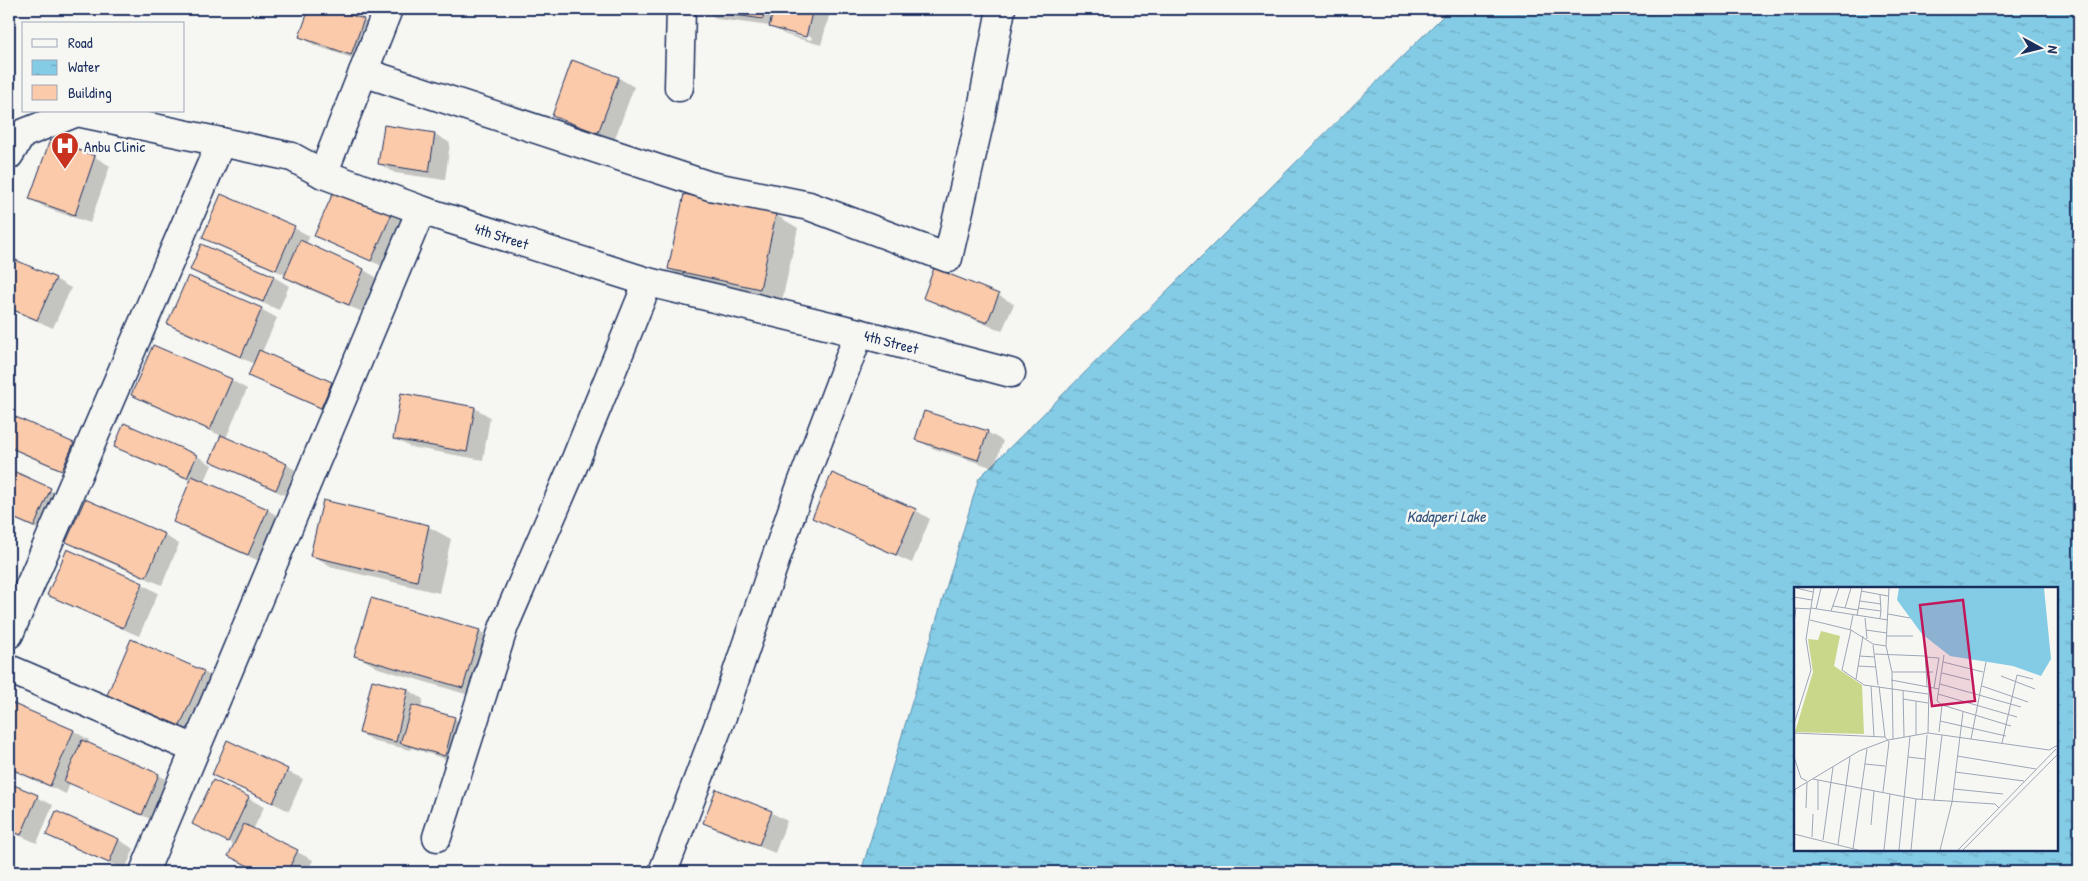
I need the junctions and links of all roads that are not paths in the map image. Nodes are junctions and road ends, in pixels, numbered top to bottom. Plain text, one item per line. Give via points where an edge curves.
1 (388, 9) edge
2 (681, 9) edge
3 (1001, 9) edge
4 (363, 72) junction
5 (680, 87) dead end
6 (221, 142) junction
7 (9, 155) edge
8 (323, 174) junction
9 (421, 210) junction
10 (648, 282) junction
11 (859, 333) junction
12 (1011, 373) dead end
13 (9, 634) edge
14 (9, 669) edge
15 (196, 750) junction
16 (436, 836) dead end
17 (144, 872) edge
18 (663, 872) edge

1 - 4 street
2 - 5 street
3 - 4 street via 948,258 809,206 710,186
4 - 8 street
6 - 7 street, 4th Street via 77,112 22,134
6 - 8 street, 4th Street via 292,157
6 - 13 street
8 - 9 street, 4th Street
9 - 10 street, 4th Street
9 - 15 street
10 - 11 street, 4th Street
10 - 16 street via 504,626
11 - 12 street, 4th Street
11 - 18 street
14 - 15 street
15 - 17 street

